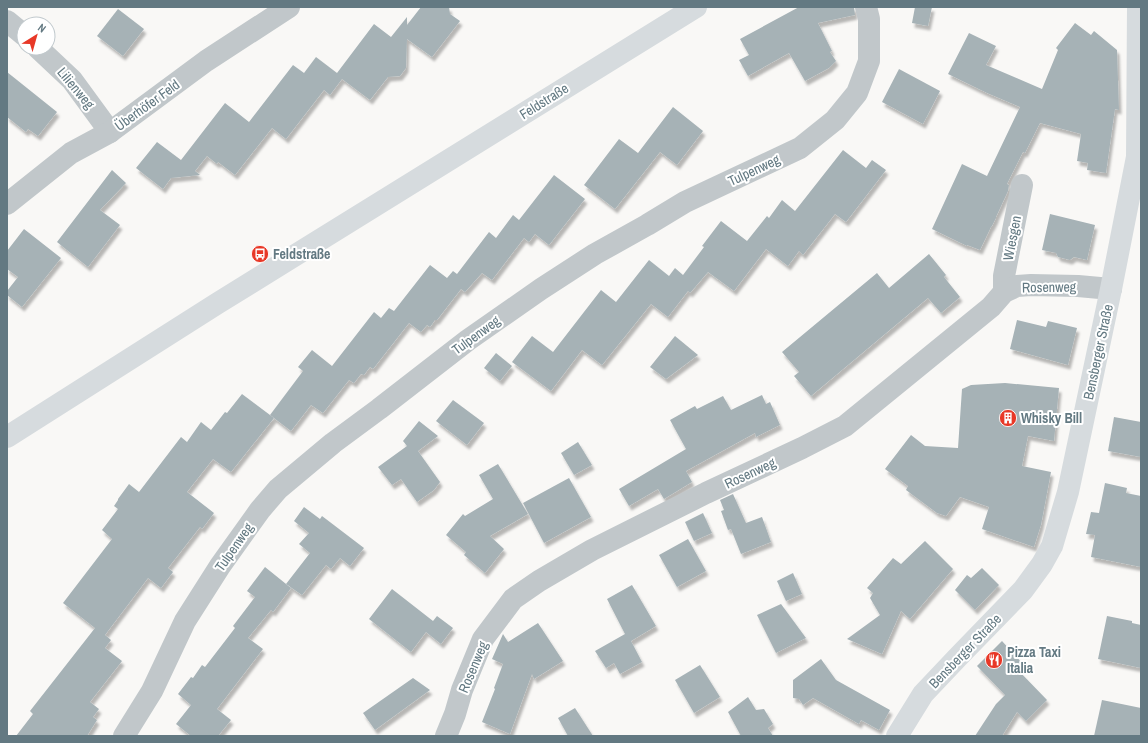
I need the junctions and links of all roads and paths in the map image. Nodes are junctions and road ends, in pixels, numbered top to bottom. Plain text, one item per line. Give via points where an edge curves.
1 (289, 7) edge
2 (696, 7) edge
3 (866, 7) edge
4 (1138, 7) edge
5 (7, 21) edge
6 (16, 28) edge
7 (46, 56) edge
8 (110, 132) junction
9 (1022, 185) dead end
10 (7, 204) edge
11 (1111, 289) junction
12 (1004, 292) junction
13 (7, 437) edge
14 (124, 736) edge
15 (446, 736) edge
16 (897, 736) edge

1 - 8 street, Überhöfer Feld via 206,61
2 - 13 main road, Feldstraße via 225,298
3 - 14 street, Tulpenweg via 869,19 869,61 857,93 836,120 800,148 686,202 595,254 541,289 468,340 333,442 278,489 220,566 185,621 152,691
4 - 11 main road, Bensberger Straße via 1137,156
5 - 6 street
7 - 8 street, Lilienweg via 72,80
8 - 10 street, Überhöfer Feld via 71,153
9 - 12 street, Wiesgen via 1004,276
11 - 12 street, Rosenweg via 1031,285 1017,286
11 - 16 main road, Bensberger Straße via 1068,492 1052,546 1023,590 923,694
12 - 15 street, Rosenweg via 991,307 845,426 592,550 513,599 483,639

